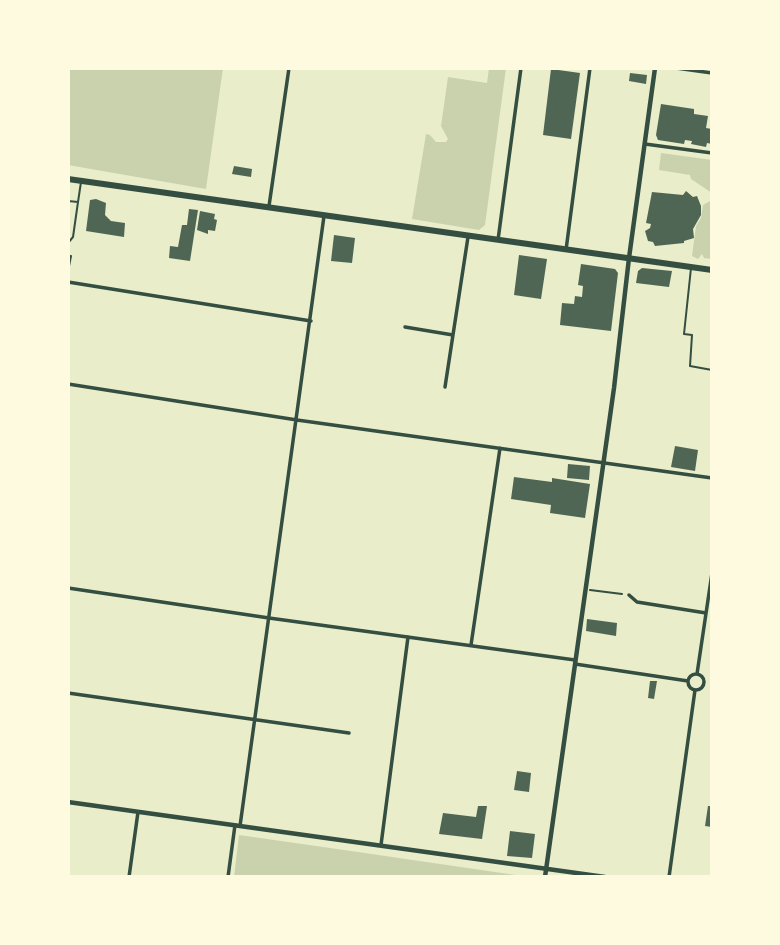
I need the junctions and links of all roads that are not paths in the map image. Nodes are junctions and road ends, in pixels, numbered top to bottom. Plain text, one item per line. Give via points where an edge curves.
1 (289, 68) edge
2 (521, 68) edge
3 (590, 68) edge
4 (655, 68) edge
5 (676, 68) edge
6 (712, 73) edge
7 (645, 144) junction
8 (712, 153) edge
9 (68, 180) edge
10 (81, 181) junction
11 (68, 201) edge
12 (78, 202) junction
13 (269, 208) junction
14 (324, 216) junction
15 (468, 236) junction
16 (498, 240) junction
17 (68, 243) edge
18 (566, 250) junction
19 (68, 256) edge
20 (629, 258) junction
21 (691, 267) junction
22 (712, 270) edge
23 (68, 271) edge
24 (68, 282) edge
25 (311, 321) junction
26 (405, 327) dead end
27 (453, 335) junction
28 (712, 370) edge
29 (68, 384) edge
30 (445, 387) dead end
31 (297, 420) junction
32 (500, 448) junction
33 (603, 463) junction
34 (712, 478) edge
35 (712, 572) edge
36 (68, 588) edge
37 (629, 595) road end
38 (706, 613) junction
39 (269, 618) junction
40 (408, 637) junction
41 (471, 645) junction
42 (575, 662) junction
43 (697, 674) junction
44 (688, 681) junction
45 (704, 683) junction
46 (712, 684) edge
47 (695, 690) junction
48 (68, 693) edge
49 (255, 718) junction
50 (349, 733) dead end
51 (68, 802) edge
52 (138, 812) junction
53 (237, 825) junction
54 (381, 845) junction
55 (546, 869) junction
56 (129, 877) edge
57 (228, 877) edge
58 (545, 877) edge
59 (605, 877) edge
60 (669, 877) edge

1 - 13 street
2 - 16 street
3 - 18 street
4 - 7 street
5 - 6 street
7 - 8 street
7 - 20 street
9 - 10 main road
10 - 12 lane
10 - 13 main road
11 - 12 lane
12 - 17 lane
13 - 14 main road
14 - 15 main road
14 - 25 street
15 - 16 main road
15 - 27 street
16 - 18 main road
18 - 20 main road
19 - 23 lane
20 - 21 main road
20 - 33 street
21 - 22 main road
21 - 28 lane via 684,334 692,335 690,366
24 - 25 street
25 - 31 street
26 - 27 street
27 - 30 street
29 - 31 street
31 - 32 street
31 - 39 street
32 - 33 street
32 - 41 street
33 - 34 street
33 - 42 street
35 - 38 street
36 - 39 street
37 - 38 street via 637,602
38 - 43 street
39 - 40 street
39 - 49 street
40 - 41 street
40 - 54 street
41 - 42 street
42 - 44 street
42 - 55 street
43 - 44 street
43 - 45 street
44 - 47 street
45 - 46 street
45 - 47 street
47 - 60 street
48 - 49 street
49 - 50 street
49 - 53 street
51 - 52 street
52 - 53 street
52 - 56 street
53 - 54 street
53 - 57 street
54 - 55 street
55 - 58 street
55 - 59 street

